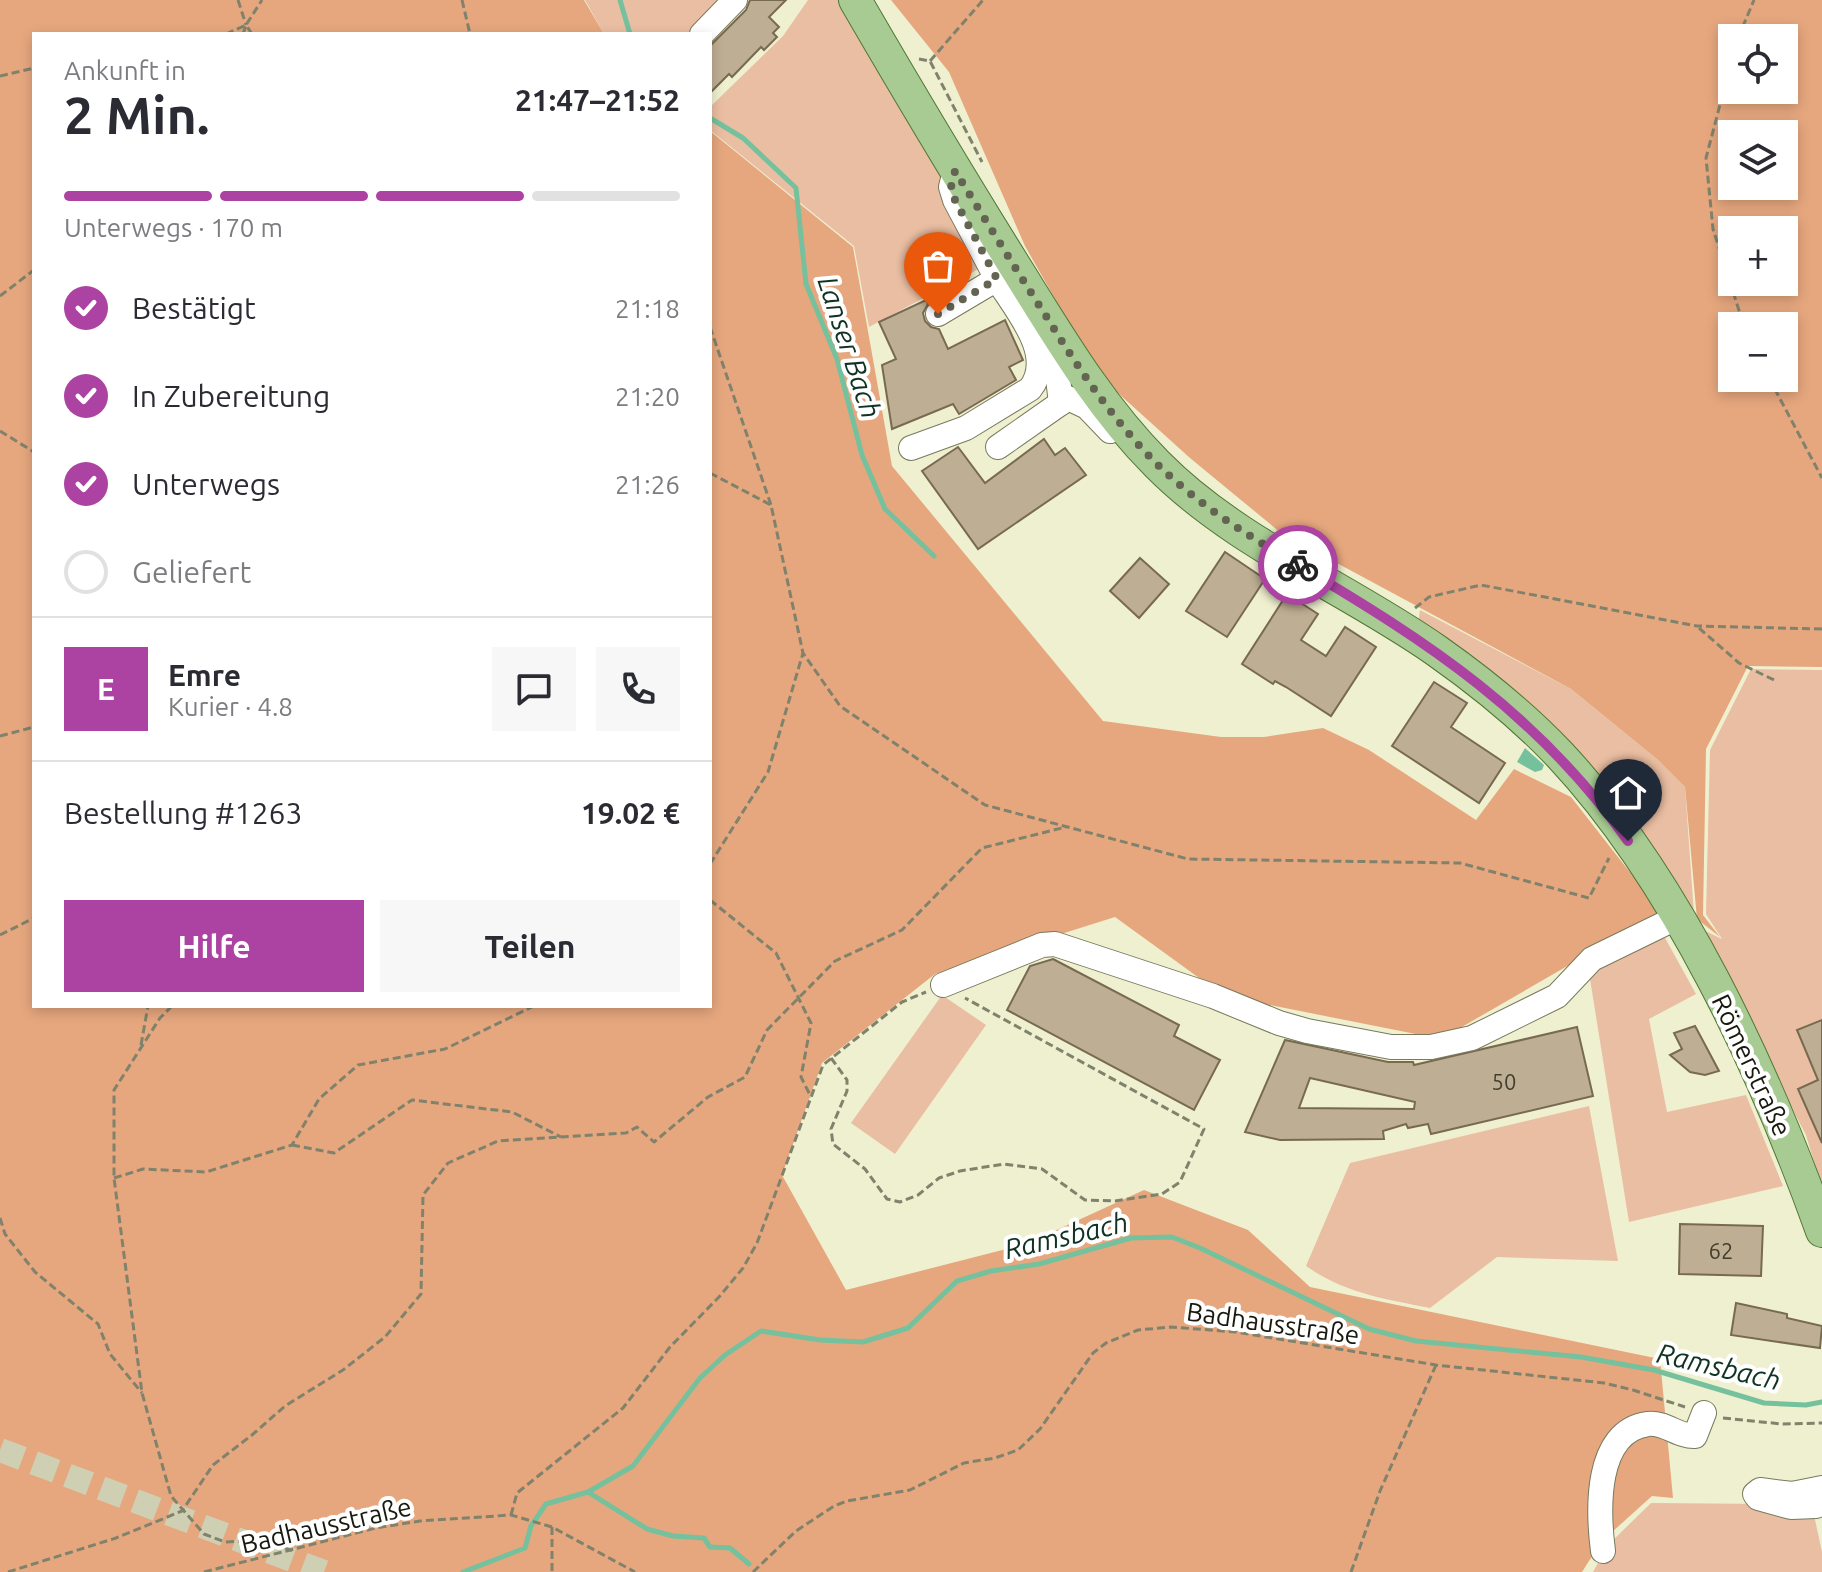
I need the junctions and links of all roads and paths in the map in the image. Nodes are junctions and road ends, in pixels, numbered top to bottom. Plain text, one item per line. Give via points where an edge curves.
1 (238, 0) edge
2 (262, 0) edge
3 (462, 0) edge
4 (735, 0) edge
5 (855, 0) edge
6 (983, 0) edge
7 (1754, 0) edge
8 (1744, 24) edge
9 (246, 25) junction
10 (230, 32) edge
11 (244, 32) edge
12 (251, 32) edge
13 (470, 32) edge
14 (704, 32) edge
15 (930, 61) dead end
16 (32, 68) edge
17 (0, 76) edge
18 (1720, 104) edge
19 (955, 171) junction
20 (32, 272) edge
21 (997, 279) junction
22 (0, 296) edge
23 (1740, 312) edge
24 (938, 314) dead end
25 (1053, 327) junction
26 (712, 333) edge
27 (1776, 392) edge
28 (1061, 403) junction
29 (0, 431) edge
30 (1138, 443) junction
31 (998, 447) dead end
32 (911, 448) dead end
33 (32, 451) edge
34 (712, 474) edge
35 (1822, 478) edge
36 (771, 505) junction
37 (1394, 622) junction
38 (1697, 626) junction
39 (1822, 629) edge
40 (803, 653) junction
41 (1774, 680) dead end
42 (32, 728) edge
43 (0, 736) edge
44 (1066, 827) junction
45 (1628, 841) junction
46 (712, 861) edge
47 (712, 902) edge
48 (1673, 911) junction
49 (32, 919) edge
50 (0, 935) edge
51 (943, 985) junction
52 (797, 997) junction
53 (148, 1008) edge
54 (170, 1008) edge
55 (530, 1008) edge
56 (141, 1048) junction
57 (831, 1058) junction
58 (811, 1097) junction
59 (562, 1137) junction
60 (292, 1145) junction
61 (114, 1178) junction
62 (0, 1218) edge
63 (1822, 1231) edge
64 (1436, 1365) junction
65 (142, 1393) junction
66 (1704, 1413) junction
67 (1822, 1423) edge
68 (182, 1511) junction
69 (511, 1515) junction
70 (552, 1527) junction
71 (293, 1551) junction
72 (1603, 1551) dead end
73 (8, 1572) edge
74 (204, 1572) edge
75 (552, 1572) edge
76 (635, 1572) edge
77 (753, 1572) edge
78 (1351, 1572) edge

1 - 9 path
2 - 9 path
3 - 13 path
4 - 14 lane
5 - 19 main road, Römerstraße
6 - 15 path
7 - 8 path
9 - 10 path
9 - 11 path
9 - 12 path
16 - 17 path
18 - 23 path via 1706,158 1713,229
19 - 21 lane via 955,200
19 - 25 main road, Römerstraße
20 - 22 path
21 - 24 lane
21 - 32 lane via 1035,345 1040,365 1036,382 966,428
25 - 28 lane
25 - 30 main road, Römerstraße
26 - 36 path
27 - 35 path
28 - 30 lane via 1068,398 1087,407 1107,430
28 - 31 lane
29 - 33 path
30 - 37 main road, Römerstraße via 1208,508
34 - 36 path
36 - 40 path
37 - 38 path via 1429,597 1481,585
37 - 45 main road, Römerstraße via 1521,718 1567,763
38 - 39 path
38 - 41 path via 1739,663
40 - 44 path via 840,706 985,805
40 - 46 path via 768,772
42 - 43 path
44 - 45 path via 1188,859 1460,863 1589,898 1606,861
44 - 52 path via 982,848 902,930 835,961
45 - 48 main road, Römerstraße
47 - 52 path via 776,953
48 - 51 lane via 1592,959 1557,996 1472,1038 1431,1047 1391,1047 1307,1031 1055,944
48 - 63 main road, Römerstraße via 1765,1087
49 - 50 path
51 - 57 path via 902,1002
51 - 57 path via 1204,1129 1180,1182 1162,1194 1085,1200 1042,1169 1004,1164 949,1174 900,1202 887,1199 865,1169 833,1144 831,1129 847,1080
52 - 58 path via 811,1023 801,1077
52 - 59 path via 767,1030 745,1077 708,1097 654,1142 637,1127 626,1133
53 - 56 path
54 - 56 path
55 - 60 path via 445,1049 358,1065 319,1099
56 - 61 path via 114,1090
57 - 58 path
58 - 69 path via 743,1268 670,1347 623,1408 517,1493
59 - 60 path via 512,1112 412,1100 334,1153
59 - 68 path via 498,1141 448,1163 423,1195 421,1294 385,1337 285,1406 213,1465
60 - 61 path via 206,1172 143,1169
61 - 65 path
62 - 65 path via 5,1234 35,1272 98,1324 110,1354
64 - 66 path, Badhausstraße via 1604,1383
64 - 77 path, Badhausstraße via 1236,1332 1138,1330 1093,1353 1040,1429 1018,1450 964,1463 910,1490 834,1506 796,1531
64 - 78 path
65 - 68 path via 171,1496
66 - 67 path, Badhausstraße via 1764,1423
66 - 72 lane via 1695,1436 1652,1424 1634,1429 1619,1442 1603,1472
68 - 71 path via 204,1534 225,1542 265,1540
68 - 73 path
69 - 70 path, Badhausstraße
69 - 71 path, Badhausstraße via 376,1528
70 - 75 path
70 - 76 path, Badhausstraße
71 - 74 path, Badhausstraße

